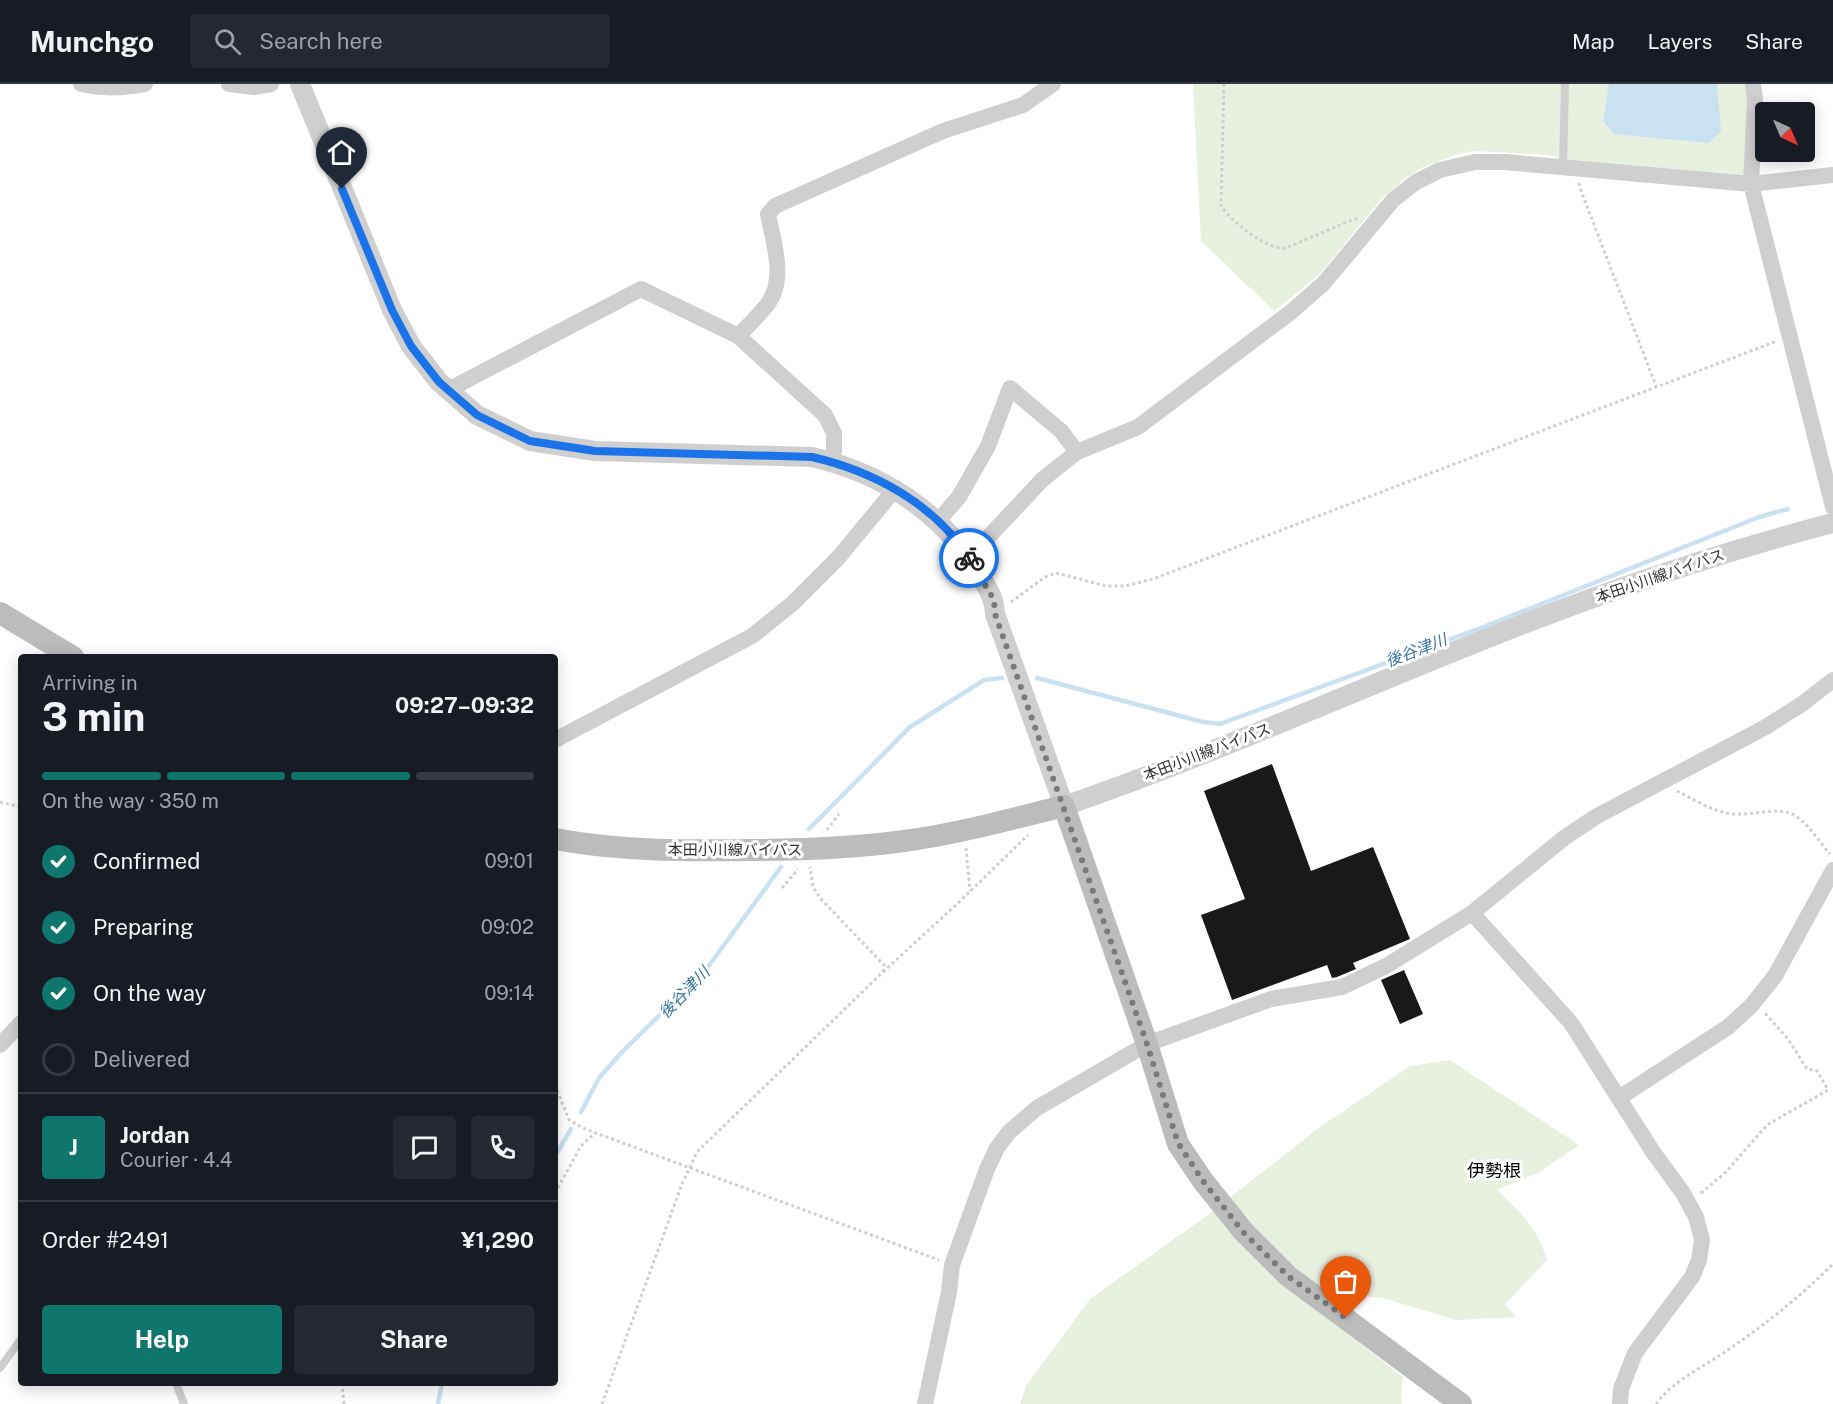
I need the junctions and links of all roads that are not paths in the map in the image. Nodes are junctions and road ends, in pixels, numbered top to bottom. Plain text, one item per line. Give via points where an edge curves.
1 (81, 84) edge
2 (145, 84) edge
3 (229, 84) edge
4 (270, 84) edge
5 (300, 84) edge
6 (1053, 84) edge
7 (1565, 84) edge
8 (1765, 84) edge
9 (1754, 92) edge
10 (1571, 168) junction
11 (1833, 175) edge
12 (1751, 184) junction
13 (738, 336) junction
14 (448, 390) junction
15 (1077, 452) junction
16 (831, 461) junction
17 (896, 488) junction
18 (1833, 507) edge
19 (938, 521) junction
20 (1833, 523) edge
21 (967, 555) junction
22 (0, 613) edge
23 (69, 654) edge
24 (1833, 680) edge
25 (558, 738) edge
26 (1064, 806) junction
27 (558, 839) edge
28 (1833, 870) edge
29 (1472, 913) junction
30 (18, 1026) edge
31 (1147, 1044) junction
32 (0, 1045) edge
33 (1619, 1098) junction
34 (18, 1343) edge
35 (0, 1368) edge
36 (177, 1386) edge
37 (184, 1404) edge
38 (925, 1404) edge
39 (1461, 1404) edge
40 (1620, 1404) edge

1 - 2 street via 118,89
3 - 4 street
5 - 14 street via 392,310 411,346
6 - 13 street via 1023,105 943,131 775,206 768,214 778,271 775,289 768,303
7 - 10 lane
8 - 9 street via 1763,95
9 - 12 street
10 - 12 street
10 - 15 street via 1474,162 1440,170 1416,182 1393,200 1324,283 1291,312 1138,427
11 - 12 street
12 - 18 street
13 - 14 street via 641,289
13 - 16 street via 825,414 834,433
14 - 16 street via 477,415 530,441 595,451 812,457
15 - 19 street via 1060,431 1010,388 988,446 959,497
15 - 21 street via 1043,478
16 - 17 street
17 - 19 street
17 - 25 street via 838,558 792,604 752,636
19 - 21 street
20 - 26 street, 本田小川線バイパス via 1712,557 1602,595 1272,728
21 - 26 street via 994,600 995,614
22 - 23 main road
24 - 29 street via 1764,728 1597,816
26 - 27 main road, 本田小川線バイパス via 906,841 849,847 699,851 626,848
26 - 31 main road
28 - 33 street via 1775,976 1754,1002 1728,1027
29 - 31 street via 1407,955 1342,987 1271,999
29 - 33 street via 1571,1023
30 - 32 street
31 - 38 street via 1037,1108 997,1148 952,1265
31 - 39 main road via 1178,1143 1244,1233 1288,1276
33 - 40 street via 1688,1202 1702,1240 1692,1277 1635,1353 1621,1389
34 - 35 lane
36 - 37 lane

